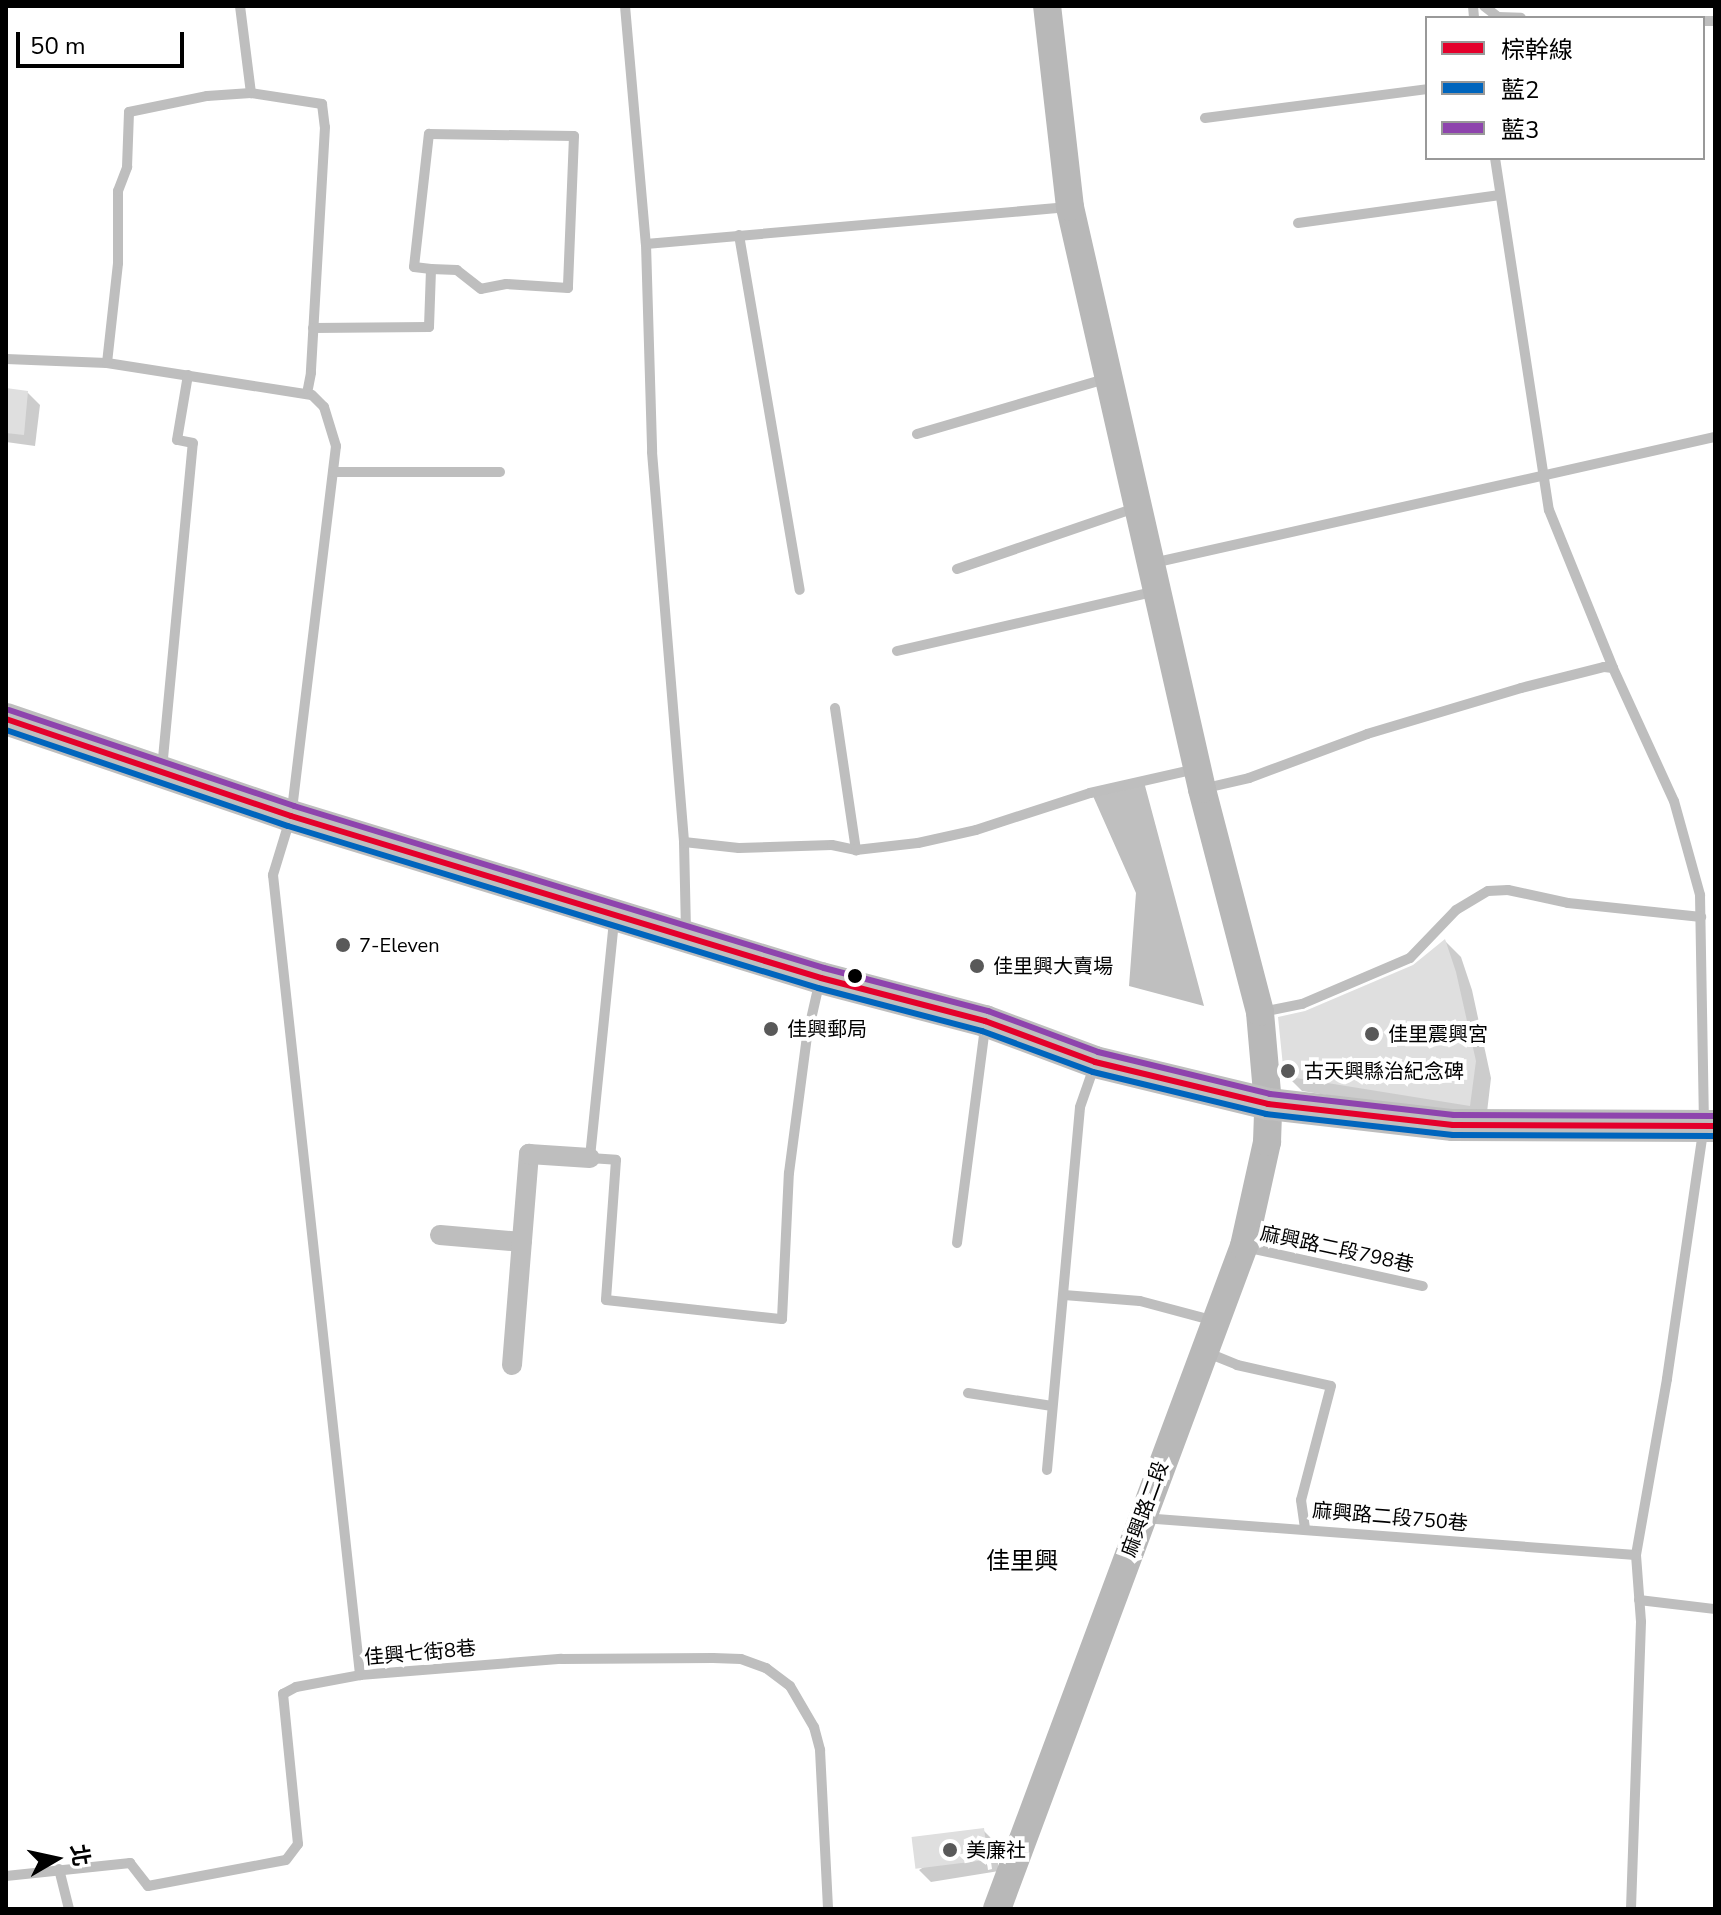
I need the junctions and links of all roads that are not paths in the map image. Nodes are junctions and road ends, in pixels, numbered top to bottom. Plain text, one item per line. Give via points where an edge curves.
1 (240, 6) edge
2 (625, 6) edge
3 (1047, 6) edge
4 (1425, 89) edge
5 (251, 93) junction
6 (1205, 118) dead end
7 (1495, 160) edge
8 (1500, 195) junction
9 (1070, 207) junction
10 (1298, 223) dead end
11 (739, 235) junction
12 (646, 244) junction
13 (431, 269) junction
14 (313, 328) junction
15 (6, 359) edge
16 (107, 363) junction
17 (188, 375) junction
18 (1110, 378) junction
19 (307, 394) junction
20 (917, 434) dead end
21 (1715, 437) edge
22 (333, 472) junction
23 (500, 472) dead end
24 (1541, 475) junction
25 (1140, 507) junction
26 (957, 569) dead end
27 (1156, 576) junction
28 (800, 590) dead end
29 (897, 651) dead end
30 (1613, 668) junction
31 (835, 708) dead end
32 (6, 719) edge
33 (162, 770) junction
34 (1200, 779) junction
35 (291, 816) junction
36 (684, 842) junction
37 (856, 850) junction
38 (615, 914) junction
39 (1701, 917) junction
40 (686, 936) junction
41 (821, 978) junction
42 (1260, 1012) junction
43 (985, 1021) junction
44 (1095, 1062) junction
45 (1268, 1104) junction
46 (1709, 1126) edge
47 (590, 1158) junction
48 (440, 1235) dead end
49 (522, 1242) junction
50 (957, 1243) dead end
51 (1244, 1246) junction
52 (1423, 1286) dead end
53 (1064, 1295) junction
54 (1216, 1321) junction
55 (1203, 1351) junction
56 (512, 1365) dead end
57 (968, 1393) dead end
58 (1052, 1406) junction
59 (1047, 1470) dead end
60 (1141, 1518) junction
61 (1305, 1528) junction
62 (1636, 1555) junction
63 (1639, 1600) junction
64 (1715, 1609) edge
65 (360, 1675) junction
66 (59, 1869) junction
67 (6, 1876) edge
68 (69, 1909) edge
69 (828, 1909) edge
70 (997, 1909) edge
71 (1631, 1909) edge

1 - 5 lane
2 - 12 lane
3 - 9 street, 麻興路二段
4 - 6 lane
5 - 14 lane via 322,104
5 - 16 lane via 129,112 127,167 118,191 118,263
7 - 8 lane
8 - 10 lane
8 - 24 lane
9 - 11 lane
9 - 18 street, 麻興路二段
11 - 12 lane
11 - 28 lane
12 - 36 lane via 652,452
13 - 13 lane via 457,270 481,289 506,284 568,288 574,136 429,134 414,267
13 - 14 lane via 429,327
14 - 19 lane
15 - 16 lane
16 - 17 lane
17 - 19 lane
17 - 33 lane via 177,440 193,443
18 - 20 lane
18 - 25 street, 麻興路二段
19 - 22 lane via 324,407 336,446
21 - 24 lane
22 - 23 lane
22 - 35 lane
24 - 27 lane
24 - 30 lane via 1549,510
25 - 26 lane
25 - 27 street, 麻興路二段
27 - 29 lane
27 - 34 street, 麻興路二段
30 - 34 lane via 1521,688 1367,734 1249,778
30 - 39 lane via 1674,801 1700,895
31 - 37 lane
32 - 33 main road
33 - 35 main road
34 - 37 lane via 1090,793 976,830
34 - 42 street, 麻興路二段
35 - 38 main road
35 - 65 lane via 273,875
36 - 37 lane
36 - 40 lane
38 - 40 main road
38 - 47 lane
39 - 42 lane via 1488,891 1456,910 1410,958 1302,1004
39 - 46 lane
40 - 41 main road
41 - 43 main road
41 - 47 lane via 807,1037 789,1173 782,1319 606,1300 616,1160
42 - 45 street, 麻興路二段
43 - 44 main road
43 - 50 lane
44 - 45 main road
44 - 53 lane via 1080,1107
45 - 46 main road via 1453,1125
45 - 51 street, 麻興路二段 via 1267,1142
46 - 62 lane
47 - 49 street via 529,1154
48 - 49 street
49 - 56 street
51 - 52 lane, 麻興路二段798巷
51 - 54 street, 麻興路二段
53 - 54 lane via 1140,1301
53 - 58 lane
54 - 55 street, 麻興路二段
55 - 60 street, 麻興路二段
55 - 61 lane via 1237,1365 1331,1386 1301,1500
57 - 58 lane
58 - 59 lane
60 - 61 lane, 麻興路二段750巷
60 - 70 street, 麻興路二段
61 - 62 lane, 麻興路二段750巷
62 - 63 lane
63 - 64 lane
63 - 71 lane
65 - 66 lane, 佳興七街8巷 via 283,1694 298,1844 286,1860 148,1886 130,1863
65 - 69 lane, 佳興七街8巷 via 561,1659 741,1659 766,1668 790,1686 814,1727 820,1750
66 - 67 lane, 佳興七街8巷
66 - 68 lane

